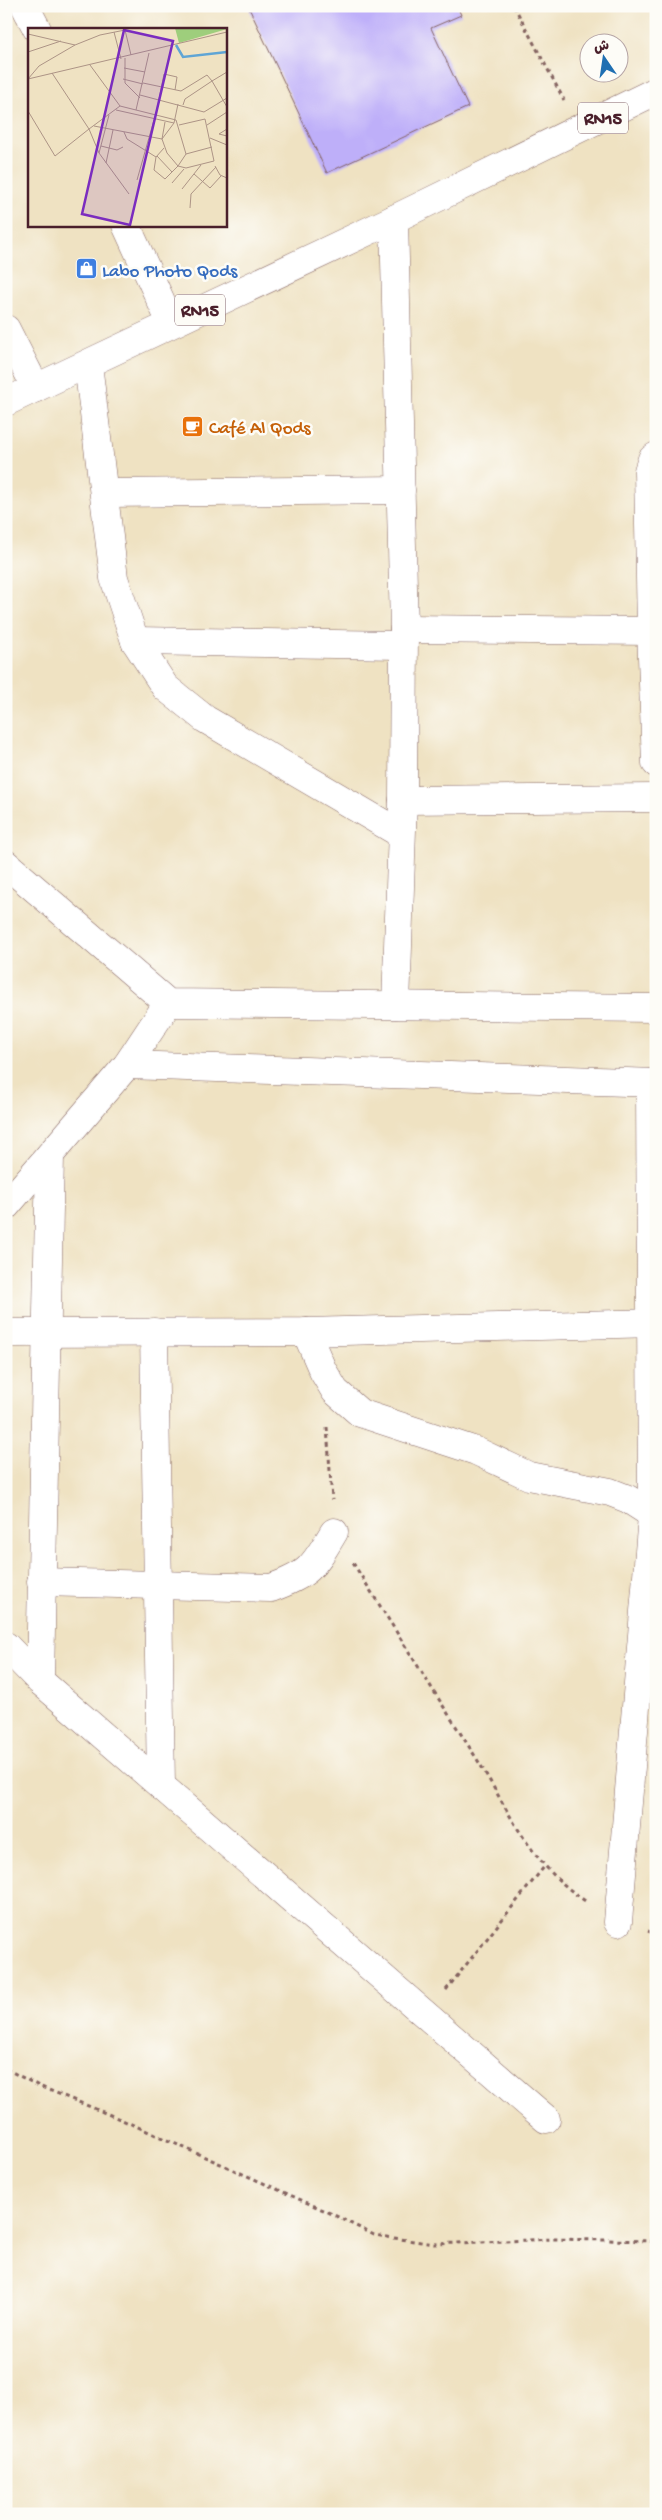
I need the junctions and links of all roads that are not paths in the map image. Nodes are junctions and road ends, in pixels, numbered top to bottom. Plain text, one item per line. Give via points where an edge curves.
1 (26, 6) edge
2 (37, 28) edge
3 (656, 92) edge
4 (394, 219) junction
5 (126, 226) edge
6 (171, 323) junction
7 (6, 329) edge
8 (88, 364) junction
9 (36, 388) junction
10 (6, 402) edge
11 (656, 456) edge
12 (401, 490) junction
13 (105, 493) junction
14 (653, 630) edge
15 (403, 637) junction
16 (135, 641) junction
17 (656, 763) edge
18 (656, 798) edge
19 (403, 800) junction
20 (401, 834) junction
21 (6, 864) edge
22 (168, 1003) junction
23 (396, 1005) junction
24 (656, 1008) edge
25 (127, 1065) junction
26 (653, 1083) edge
27 (50, 1155) junction
28 (6, 1206) edge
29 (654, 1323) edge
30 (45, 1331) junction
31 (154, 1332) junction
32 (306, 1332) junction
33 (6, 1333) edge
34 (654, 1516) edge
35 (334, 1532) road end
36 (41, 1582) junction
37 (158, 1584) junction
38 (6, 1646) edge
39 (40, 1681) junction
40 (161, 1786) junction
41 (618, 1922) road end
42 (546, 2119) dead end

1 - 2 street
3 - 4 street, RN15
4 - 6 street, RN15
4 - 12 street
5 - 6 street
6 - 8 street, RN15
7 - 9 street
8 - 9 street, RN15
8 - 13 street
9 - 10 street, RN15
11 - 14 street via 648,471
12 - 13 street
12 - 15 street
13 - 16 street via 114,578
14 - 15 street
14 - 17 street
15 - 16 street
15 - 19 street
16 - 20 street via 165,687 205,719
18 - 19 street
19 - 20 street
20 - 23 street
21 - 22 street
22 - 23 street
22 - 25 street
23 - 24 street
25 - 26 street
25 - 27 street
26 - 29 street
27 - 28 street
27 - 30 street
29 - 32 street
29 - 34 street
30 - 31 street
30 - 33 street
30 - 36 street
31 - 32 street
31 - 37 street
32 - 34 street via 335,1391 360,1413 476,1451 529,1476 610,1492
34 - 41 street
35 - 37 street via 316,1562 297,1579 271,1588
36 - 37 street
36 - 39 street
37 - 40 street
38 - 39 street
39 - 40 street
40 - 42 street

